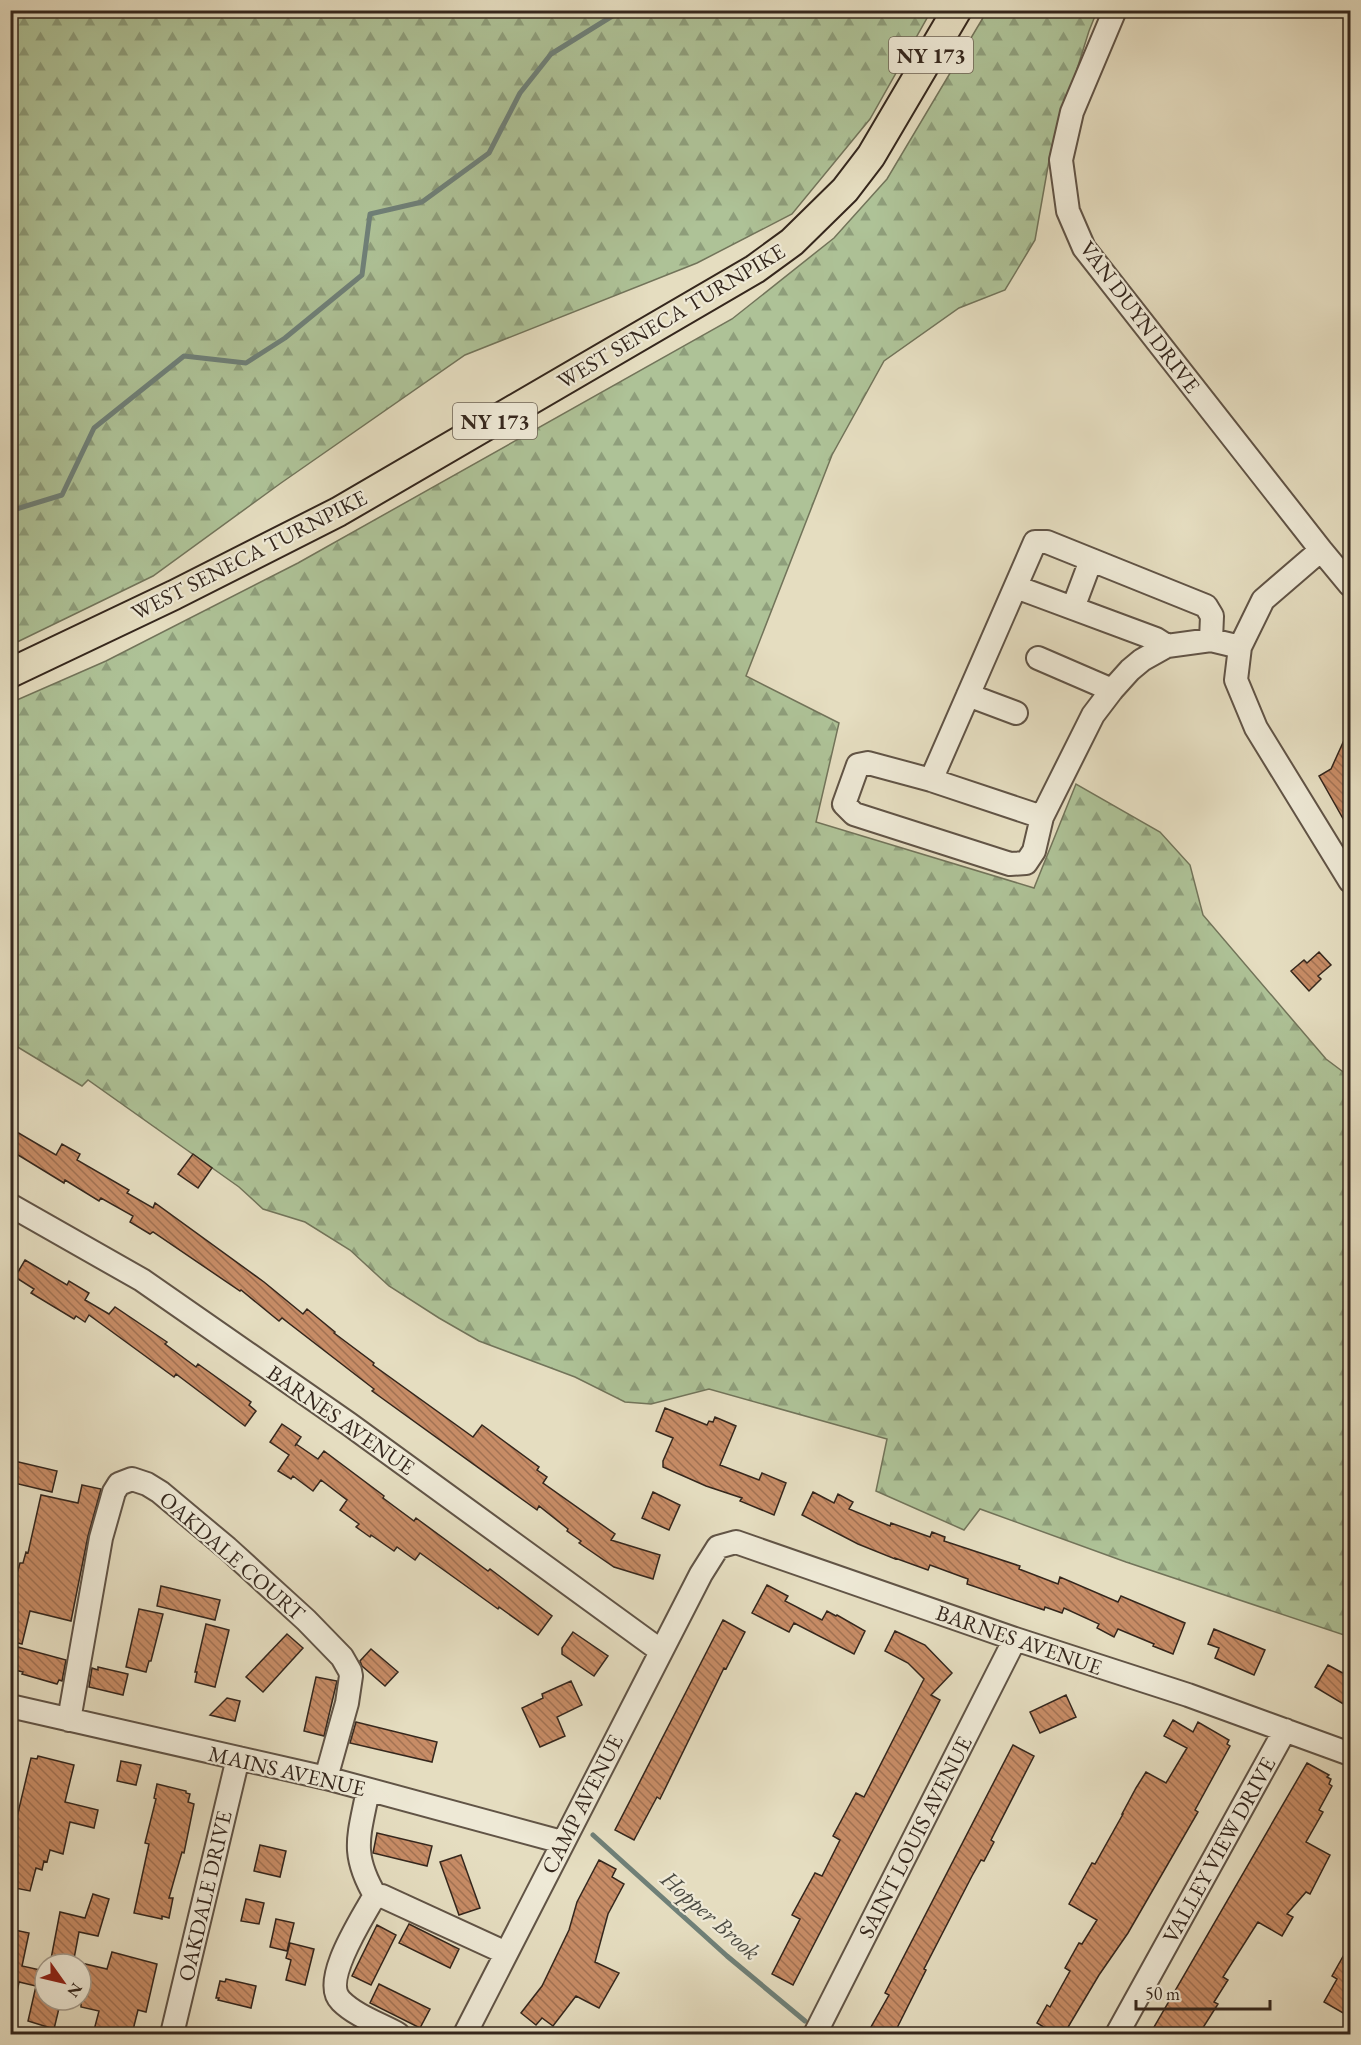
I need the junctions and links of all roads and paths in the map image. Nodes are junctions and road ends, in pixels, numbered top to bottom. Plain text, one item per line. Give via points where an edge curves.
1 (957, 10) edge
2 (1115, 10) edge
3 (1321, 550) junction
4 (1091, 560) junction
5 (1350, 585) edge
6 (1016, 587) junction
7 (1073, 608) junction
8 (1211, 639) junction
9 (1167, 646) junction
10 (1240, 647) junction
11 (1038, 658) dead end
12 (10, 673) edge
13 (1112, 690) junction
14 (968, 695) junction
15 (1016, 713) dead end
16 (931, 780) junction
17 (1042, 818) junction
18 (1350, 880) edge
19 (10, 1205) edge
20 (701, 1574) joint
21 (1015, 1640) junction
22 (661, 1650) junction
23 (10, 1706) edge
24 (69, 1720) junction
25 (1285, 1730) junction
26 (1350, 1754) edge
27 (238, 1758) junction
28 (326, 1778) junction
29 (368, 1790) junction
30 (562, 1842) junction
31 (376, 1897) junction
32 (506, 1953) junction
33 (172, 2034) edge
34 (398, 2034) edge
35 (465, 2034) edge
36 (815, 2034) edge
37 (1117, 2034) edge

1 - 12 main road, WEST SENECA TURNPIKE / NY 173 via 872,156 845,190 792,242 755,268 338,512 174,596
2 - 3 street, VAN DUYN DRIVE via 1072,112 1061,160 1068,211 1084,248
3 - 5 street, VAN DUYN DRIVE
3 - 10 street via 1263,600
4 - 6 street via 1047,542 1035,542
4 - 7 street
4 - 8 street via 1206,606 1212,616
6 - 7 street
6 - 14 street
7 - 9 street
8 - 9 street
8 - 10 street
9 - 13 street via 1142,660
10 - 18 street via 1236,680 1256,728
11 - 13 street
13 - 17 street via 1093,715
14 - 15 street
14 - 16 street
16 - 17 street
16 - 17 street via 868,763 858,765 844,804 854,814 1010,864 1026,863 1034,851
19 - 22 street, BARNES AVENUE via 142,1280
20 - 21 street, BARNES AVENUE via 718,1547 736,1542
20 - 22 street, CAMP AVENUE
21 - 25 street, BARNES AVENUE
21 - 36 street, SAINT LOUIS AVENUE
22 - 30 street, CAMP AVENUE
23 - 24 street, MAINS AVENUE
24 - 27 street, MAINS AVENUE
24 - 28 street, OAKDALE COURT via 101,1538 114,1492 119,1484 132,1479 160,1492 194,1520 342,1657 350,1671 350,1685
25 - 26 street, BARNES AVENUE
25 - 37 street, VALLEY VIEW DRIVE
27 - 28 street, MAINS AVENUE
27 - 33 street, OAKDALE DRIVE
28 - 29 street, MAINS AVENUE
29 - 30 street, MAINS AVENUE
29 - 31 street via 358,1859
30 - 32 street, CAMP AVENUE
31 - 32 street via 382,1896
31 - 34 street via 340,1960 336,1994 355,2011
32 - 35 street, CAMP AVENUE

